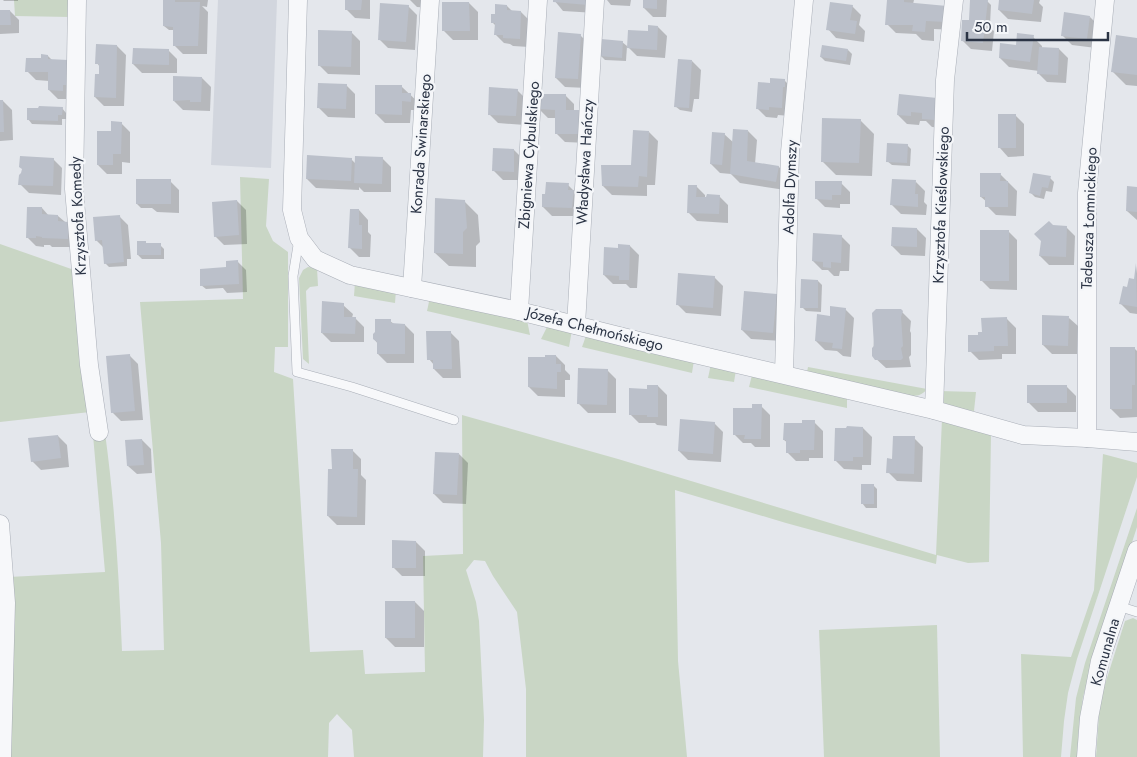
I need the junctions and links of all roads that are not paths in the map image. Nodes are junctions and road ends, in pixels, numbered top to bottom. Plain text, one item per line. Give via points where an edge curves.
1 (77, 0) edge
2 (298, 0) edge
3 (430, 0) edge
4 (538, 0) edge
5 (595, 0) edge
6 (804, 0) edge
7 (954, 0) edge
8 (1105, 0) edge
9 (299, 238) junction
10 (412, 288) junction
11 (519, 311) junction
12 (576, 325) junction
13 (784, 374) junction
14 (934, 410) junction
15 (454, 420) dead end
16 (99, 432) dead end
17 (1087, 438) junction
18 (1137, 442) edge
19 (0, 524) edge
20 (1137, 550) edge
21 (1118, 606) junction
22 (1137, 612) edge
23 (2, 757) edge
24 (1086, 757) edge

1 - 16 street, Krzysztofa Komedy via 74,189 89,364
2 - 9 street, Józefa Chełmońskiego via 292,210
3 - 10 street, Konrada Swinarskiego
4 - 11 street, Zbigniewa Cybulskiego
5 - 12 street, Władysława Hańczy
6 - 13 street, Adolfa Dymszy via 790,152
7 - 14 street, Krzysztofa Kieślowskiego via 945,80
8 - 17 street, Tadeusza Łomnickiego via 1087,193
9 - 10 street, Józefa Chełmońskiego via 315,259 350,276
9 - 15 lane via 293,276 297,372
10 - 11 street, Józefa Chełmońskiego
11 - 12 street, Józefa Chełmońskiego
12 - 13 street, Józefa Chełmońskiego
13 - 14 street, Józefa Chełmońskiego
14 - 17 street, Józefa Chełmońskiego via 1023,435
17 - 18 street, Józefa Chełmońskiego
19 - 23 street via 6,603
20 - 21 street, Komunalna
21 - 22 lane
21 - 24 street, Komunalna via 1100,661 1088,718

